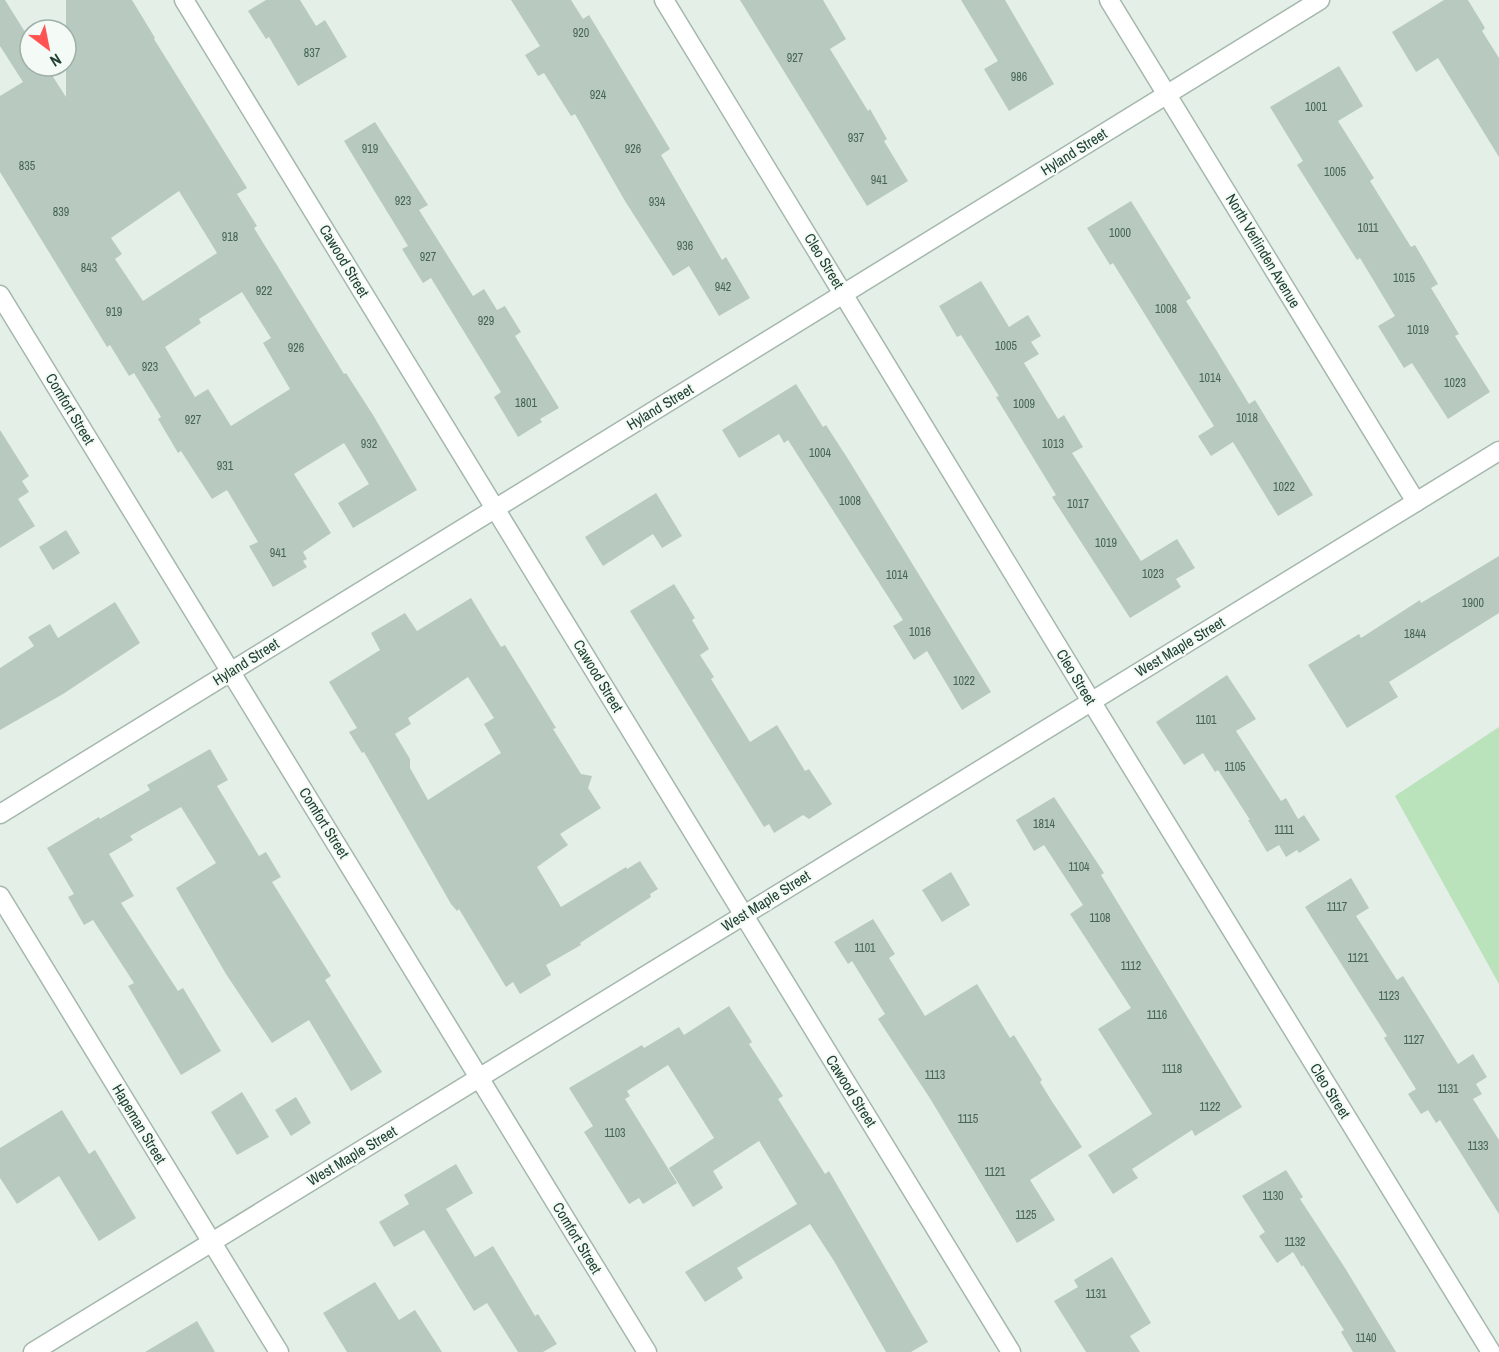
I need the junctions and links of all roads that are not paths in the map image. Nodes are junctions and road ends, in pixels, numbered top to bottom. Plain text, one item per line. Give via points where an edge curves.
1 (184, 0) edge
2 (664, 0) edge
3 (1109, 0) edge
4 (1320, 0) edge
5 (1167, 94) junction
6 (844, 294) junction
7 (0, 295) edge
8 (1499, 451) edge
9 (1416, 502) junction
10 (495, 508) junction
11 (230, 671) junction
12 (1091, 701) junction
13 (0, 814) edge
14 (0, 896) edge
15 (743, 916) junction
16 (480, 1078) junction
17 (211, 1242) junction
18 (1490, 1349) edge
19 (33, 1352) edge
20 (279, 1352) edge
21 (647, 1352) edge
22 (1011, 1352) edge

1 - 10 street, Cawood Street
2 - 6 street, Cleo Street
3 - 5 street, North Verlinden Avenue
4 - 5 street, Hyland Street
5 - 6 street, Hyland Street
5 - 9 street, North Verlinden Avenue
6 - 10 street, Hyland Street
6 - 12 street, Cleo Street
7 - 11 street, Comfort Street
8 - 9 street, West Maple Street
9 - 12 street, West Maple Street
10 - 11 street, Hyland Street
10 - 15 street, Cawood Street
11 - 13 street, Hyland Street
11 - 16 street, Comfort Street
12 - 15 street, West Maple Street
12 - 18 street, Cleo Street
14 - 17 street, Hapeman Street
15 - 16 street, West Maple Street
15 - 22 street, Cawood Street
16 - 17 street, West Maple Street
16 - 21 street, Comfort Street
17 - 19 street, West Maple Street
17 - 20 street, Hapeman Street

